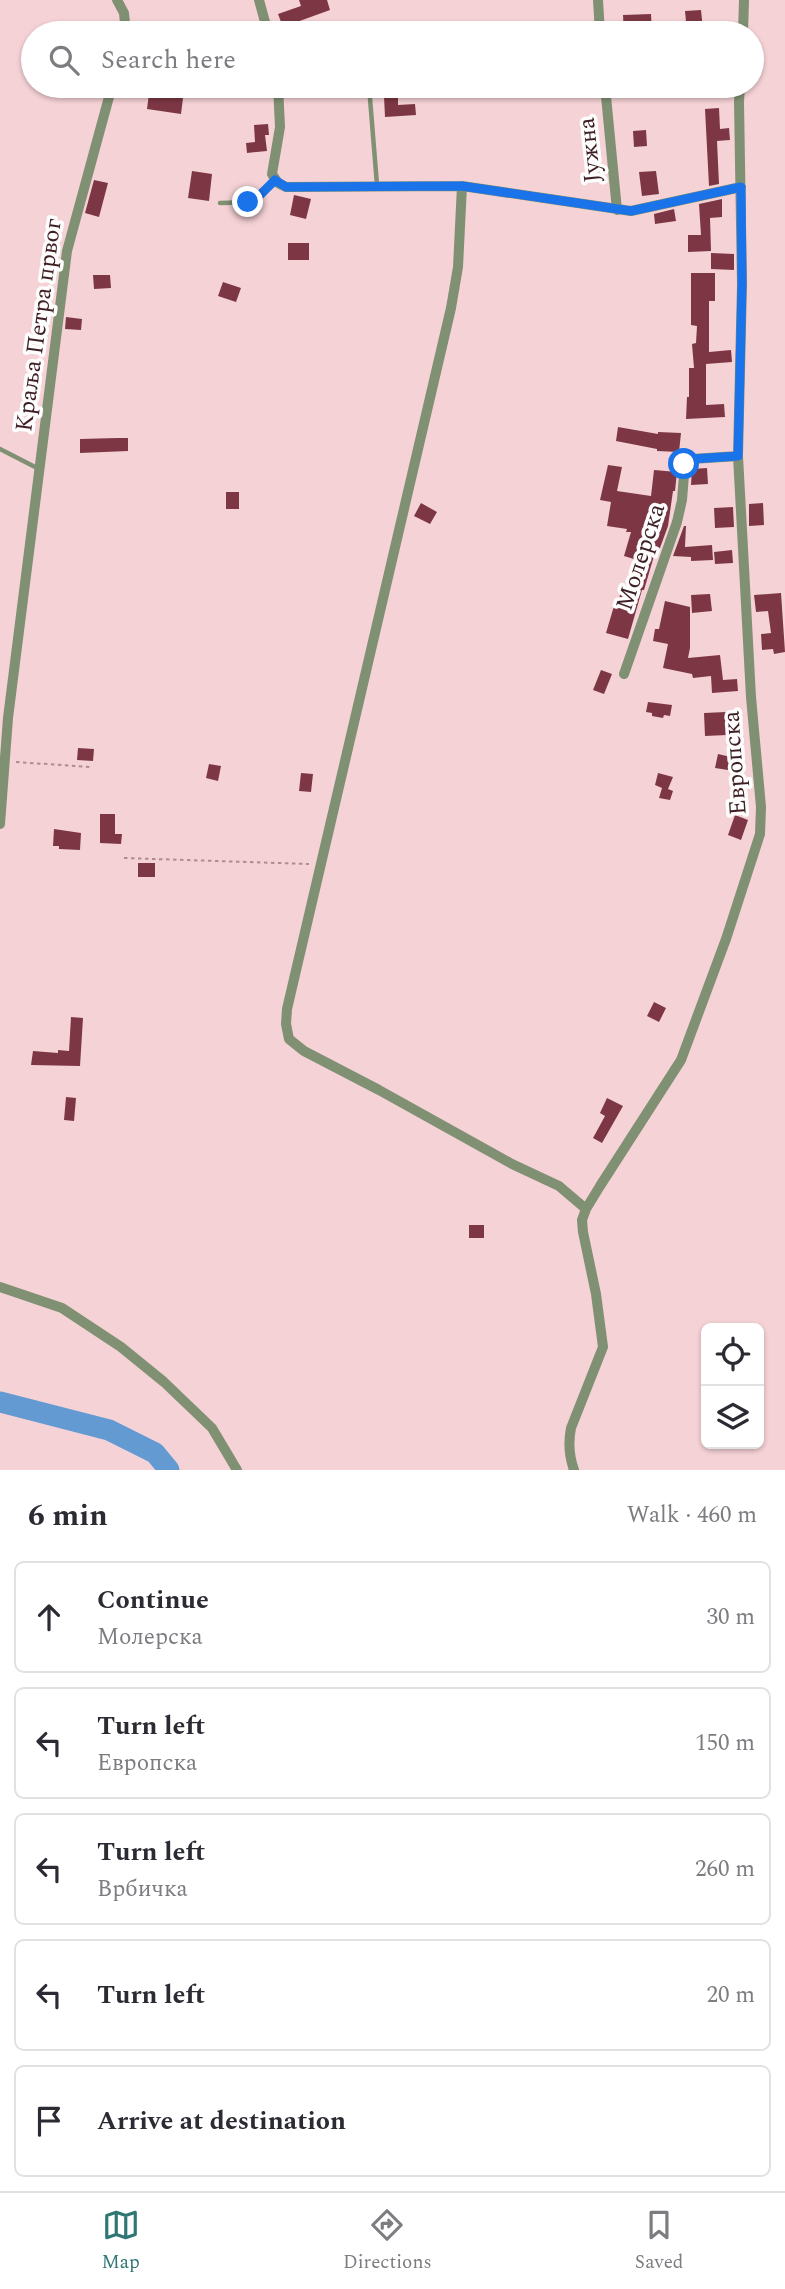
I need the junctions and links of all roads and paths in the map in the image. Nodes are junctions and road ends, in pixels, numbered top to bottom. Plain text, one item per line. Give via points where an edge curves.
1 (117, 0) edge
2 (259, 0) edge
3 (598, 0) edge
4 (744, 0) edge
5 (125, 21) edge
6 (265, 21) edge
7 (599, 21) edge
8 (743, 21) edge
9 (108, 98) edge
10 (279, 98) edge
11 (370, 98) edge
12 (606, 98) edge
13 (740, 98) edge
14 (275, 180) junction
15 (377, 185) junction
16 (462, 186) junction
17 (741, 187) junction
18 (220, 203) dead end
19 (617, 210) junction
20 (0, 449) edge
21 (738, 456) junction
22 (40, 469) junction
23 (624, 674) dead end
24 (5, 761) junction
25 (91, 767) dead end
26 (0, 824) edge
27 (124, 858) dead end
28 (320, 864) junction
29 (586, 1209) junction
30 (0, 1287) edge
31 (237, 1470) edge
32 (574, 1470) edge

1 - 5 street
2 - 6 street
3 - 7 street
4 - 8 street
9 - 22 street, Краља Петра првог via 66,251
10 - 14 street
11 - 15 lane
12 - 19 street, Јужна
13 - 17 street, Европска
14 - 15 street via 286,187
14 - 18 lane via 256,199
15 - 16 street
16 - 19 street
16 - 28 street via 451,308
17 - 19 street via 642,210
17 - 21 street, Европска
20 - 22 lane
21 - 23 street, Молерска via 685,462 677,522
21 - 29 street, Европска via 760,834 681,1060
22 - 24 street, Краља Петра првог
24 - 25 path
24 - 26 street, Краља Петра првог
27 - 28 path
28 - 29 street via 287,1009 289,1039 559,1186
29 - 32 street via 583,1232 603,1347 568,1439
30 - 31 street via 62,1308 121,1347 212,1428

